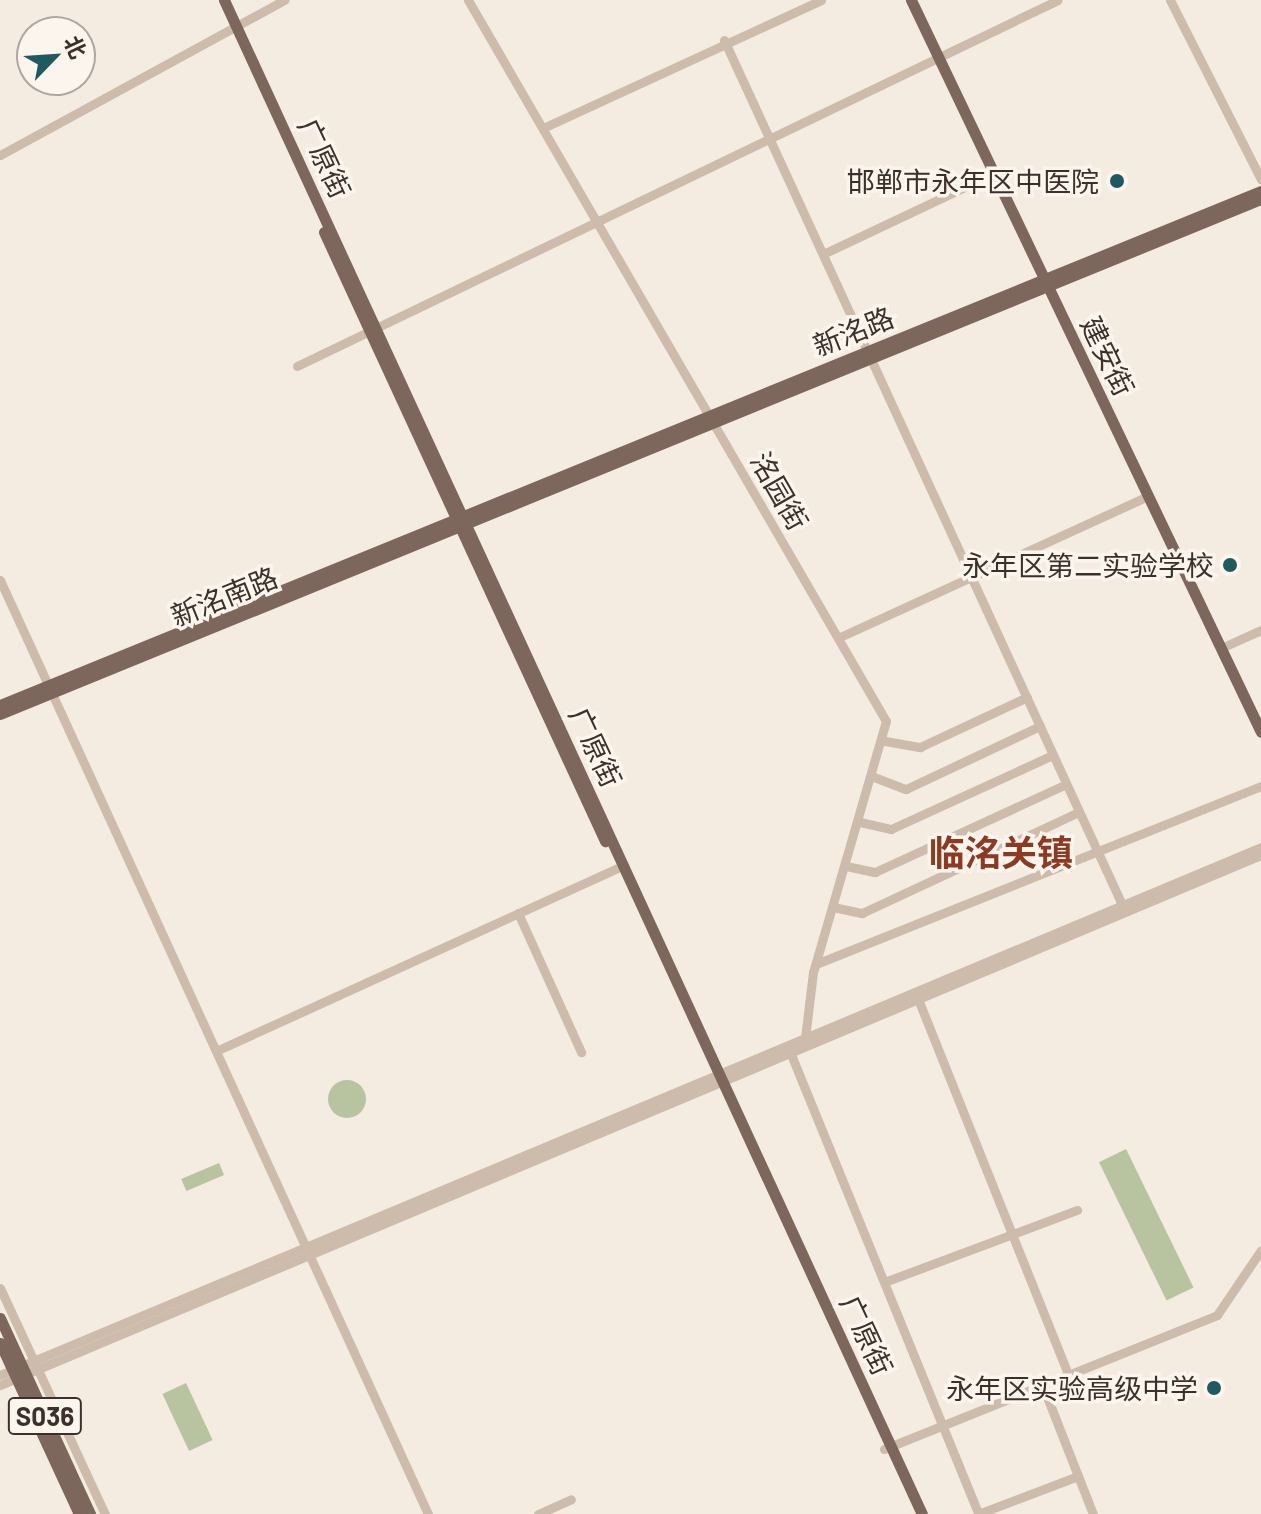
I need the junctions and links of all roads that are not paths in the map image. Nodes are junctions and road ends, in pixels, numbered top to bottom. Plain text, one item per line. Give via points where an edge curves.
1 (217, 0) edge
2 (224, 0) edge
3 (272, 0) edge
4 (284, 0) edge
5 (468, 0) edge
6 (821, 0) edge
7 (911, 0) edge
8 (1058, 0) edge
9 (1170, 0) edge
10 (232, 25) junction
11 (724, 40) junction
12 (939, 57) junction
13 (543, 128) junction
14 (769, 138) junction
15 (0, 148) edge
16 (0, 155) edge
17 (994, 173) junction
18 (1261, 179) edge
19 (1261, 191) edge
20 (1261, 199) edge
21 (597, 221) junction
22 (823, 254) junction
23 (1046, 282) junction
24 (374, 331) junction
25 (869, 354) junction
26 (297, 366) dead end
27 (712, 418) junction
28 (1148, 496) junction
29 (461, 521) junction
30 (972, 579) junction
31 (0, 580) edge
32 (1261, 630) edge
33 (840, 637) junction
34 (1221, 648) junction
35 (50, 689) junction
36 (1027, 697) junction
37 (0, 705) edge
38 (0, 714) edge
39 (1040, 726) junction
40 (1261, 732) edge
41 (885, 741) junction
42 (1053, 755) junction
43 (874, 777) junction
44 (1066, 784) junction
45 (1261, 786) edge
46 (1079, 812) junction
47 (860, 822) junction
48 (1261, 847) edge
49 (1099, 854) junction
50 (1261, 855) edge
51 (846, 866) junction
52 (617, 868) junction
53 (833, 907) junction
54 (1124, 909) junction
55 (518, 913) junction
56 (816, 964) junction
57 (918, 999) junction
58 (805, 1038) junction
59 (216, 1051) junction
60 (581, 1052) dead end
61 (790, 1052) junction
62 (719, 1078) junction
63 (1077, 1210) dead end
64 (1014, 1233) junction
65 (307, 1250) junction
66 (1261, 1250) edge
67 (887, 1281) junction
68 (0, 1288) edge
69 (0, 1318) edge
70 (0, 1343) edge
71 (36, 1364) junction
72 (19, 1371) junction
73 (1068, 1374) junction
74 (0, 1375) edge
75 (1042, 1384) junction
76 (0, 1385) edge
77 (947, 1423) junction
78 (887, 1447) junction
79 (1078, 1476) junction
80 (571, 1499) dead end
81 (79, 1514) edge
82 (90, 1514) edge
83 (105, 1514) edge
84 (428, 1514) edge
85 (538, 1514) edge
86 (914, 1514) edge
87 (922, 1514) edge
88 (978, 1514) edge
89 (1093, 1514) edge

1 - 10 main road, 广原街
2 - 10 main road, 广原街
3 - 10 street
4 - 10 street
5 - 13 street, 洺园街
6 - 11 street
7 - 12 main road, 建安街
8 - 12 street
9 - 18 street
10 - 15 street
10 - 16 street
10 - 24 main road, 广原街
11 - 13 street
11 - 14 street
12 - 14 street
12 - 17 main road, 建安街
13 - 21 street, 洺园街
14 - 21 street
14 - 22 street
17 - 22 street
17 - 23 main road, 建安街
19 - 23 main road, 新洺路
20 - 23 main road, 新洺路
21 - 24 street
21 - 27 street, 洺园街
22 - 25 street
23 - 25 main road, 新洺路
23 - 28 main road, 建安街
24 - 26 street
24 - 29 main road, 广原街
25 - 27 main road, 新洺路
25 - 30 street
27 - 29 main road, 新洺路
27 - 33 street, 洺园街
28 - 30 street
28 - 34 main road, 建安街
29 - 35 main road, 新洺南路
29 - 52 main road, 广原街
29 - 62 main road, 广原街
30 - 33 street
30 - 36 street
31 - 35 street
32 - 34 street
33 - 41 street, 洺园街 via 882,710
34 - 40 main road, 建安街
35 - 37 main road, 新洺南路
35 - 38 main road, 新洺南路
35 - 59 street
36 - 39 street
36 - 41 street via 920,747
39 - 42 street
39 - 43 street via 906,789
41 - 43 street, 洺园街
42 - 44 street
42 - 47 street via 891,829
43 - 47 street, 洺园街
44 - 46 street
44 - 51 street via 875,872
45 - 49 street
46 - 49 street
46 - 53 street via 862,913
47 - 51 street, 洺园街
48 - 54 street
49 - 54 street
49 - 56 street
50 - 54 street
51 - 53 street, 洺园街
52 - 55 street
52 - 62 main road, 广原街
53 - 56 street, 洺园街
54 - 57 street
54 - 58 street
55 - 59 street
55 - 60 street
56 - 58 street, 洺园街
57 - 61 street
57 - 64 street
58 - 62 street
59 - 65 street
61 - 62 street
61 - 67 street
62 - 65 street
62 - 78 main road, 广原街
63 - 64 street
64 - 67 street
64 - 73 street
65 - 71 street
65 - 84 street
66 - 73 street via 1217,1315
67 - 77 street
68 - 71 street
69 - 72 main road, S036
70 - 72 main road, S036
71 - 72 street
71 - 83 street
72 - 74 street
72 - 76 street
72 - 81 main road, S036
72 - 82 main road, S036
73 - 75 street
75 - 77 street
75 - 79 street
77 - 78 street
77 - 88 street
78 - 86 main road, 广原街
78 - 87 main road, 广原街
79 - 88 street
79 - 89 street
80 - 85 street

